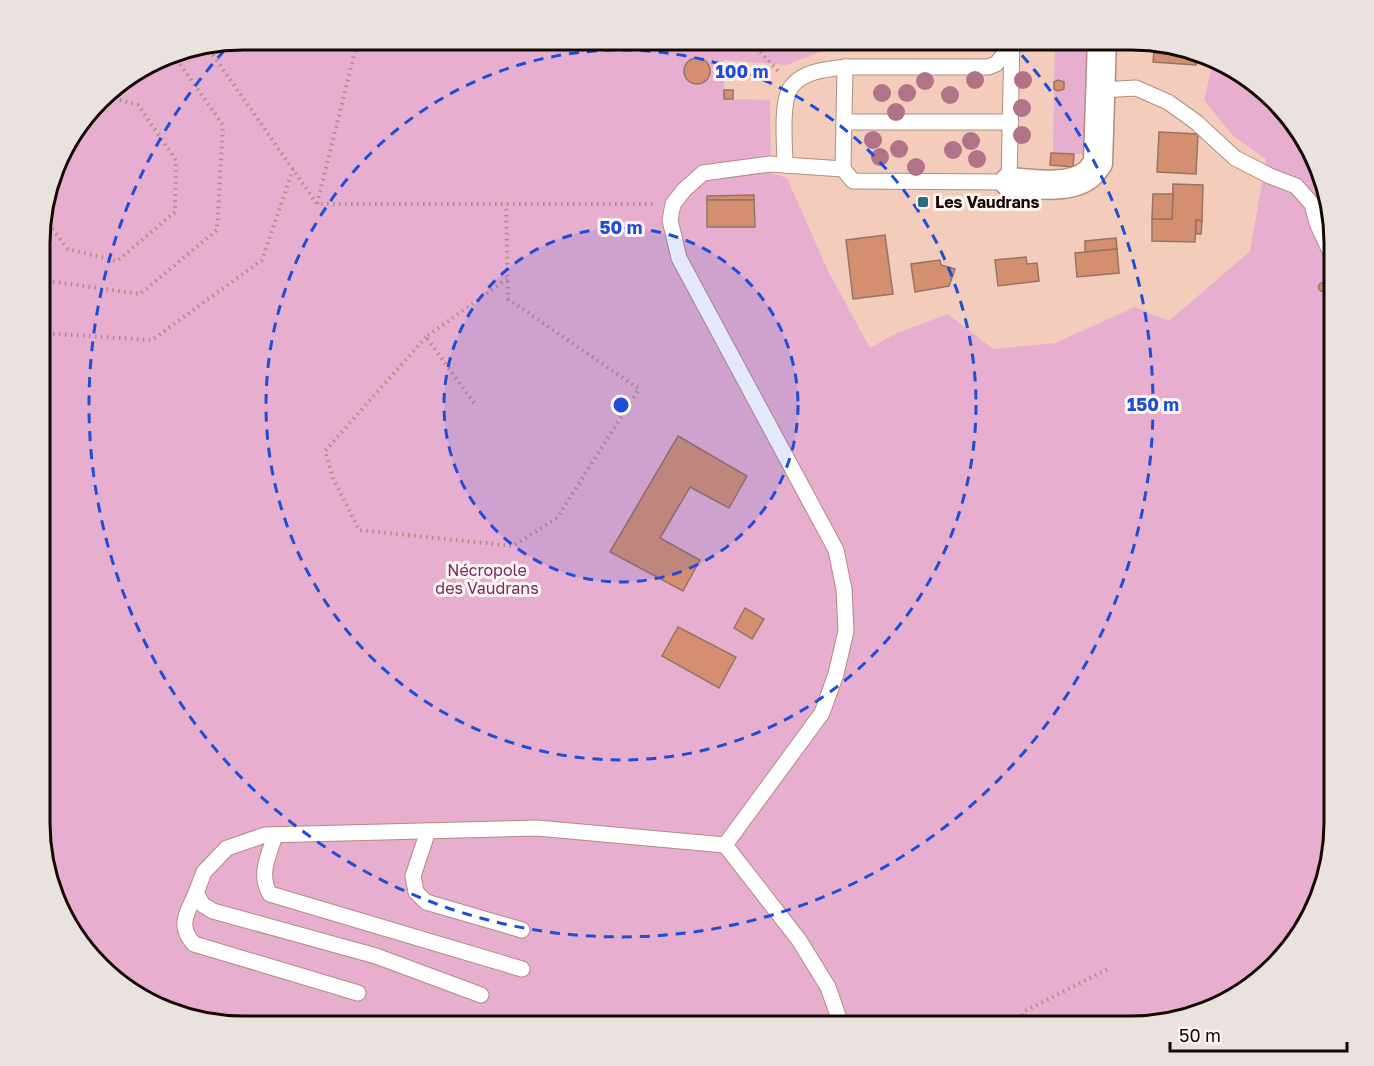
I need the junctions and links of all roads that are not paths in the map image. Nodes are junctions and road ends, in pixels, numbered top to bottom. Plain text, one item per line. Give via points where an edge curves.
1 (1006, 50) edge
2 (1012, 50) edge
3 (1102, 50) edge
4 (844, 67) junction
5 (1101, 90) junction
6 (845, 122) junction
7 (1011, 122) junction
8 (785, 165) junction
9 (843, 170) junction
10 (1010, 182) junction
11 (1324, 238) edge
12 (428, 831) junction
13 (275, 835) junction
14 (725, 845) junction
15 (196, 893) junction
16 (522, 930) dead end
17 (522, 969) dead end
18 (358, 993) dead end
19 (481, 995) dead end
20 (838, 1017) edge

1 - 4 lane via 996,64 987,67
2 - 7 lane
3 - 5 street
4 - 6 lane
4 - 8 lane via 825,69 792,86 784,107
5 - 10 street via 1098,162 1090,174 1053,185
5 - 11 lane via 1136,88 1168,102 1235,158 1296,186 1312,204
6 - 7 lane
6 - 9 lane
7 - 10 lane
8 - 9 lane
8 - 14 lane via 703,173 673,204 670,220 679,258 836,550 844,589 846,631 822,713
9 - 10 lane via 853,181
12 - 13 lane
12 - 14 lane via 537,828
12 - 16 lane via 413,876 416,892 426,902
13 - 15 lane via 227,848 204,872
13 - 17 lane via 264,870 264,885 270,894
14 - 20 lane via 799,940 828,987
15 - 18 lane via 184,919 187,936 194,944
15 - 19 lane via 203,905 213,910 376,956

